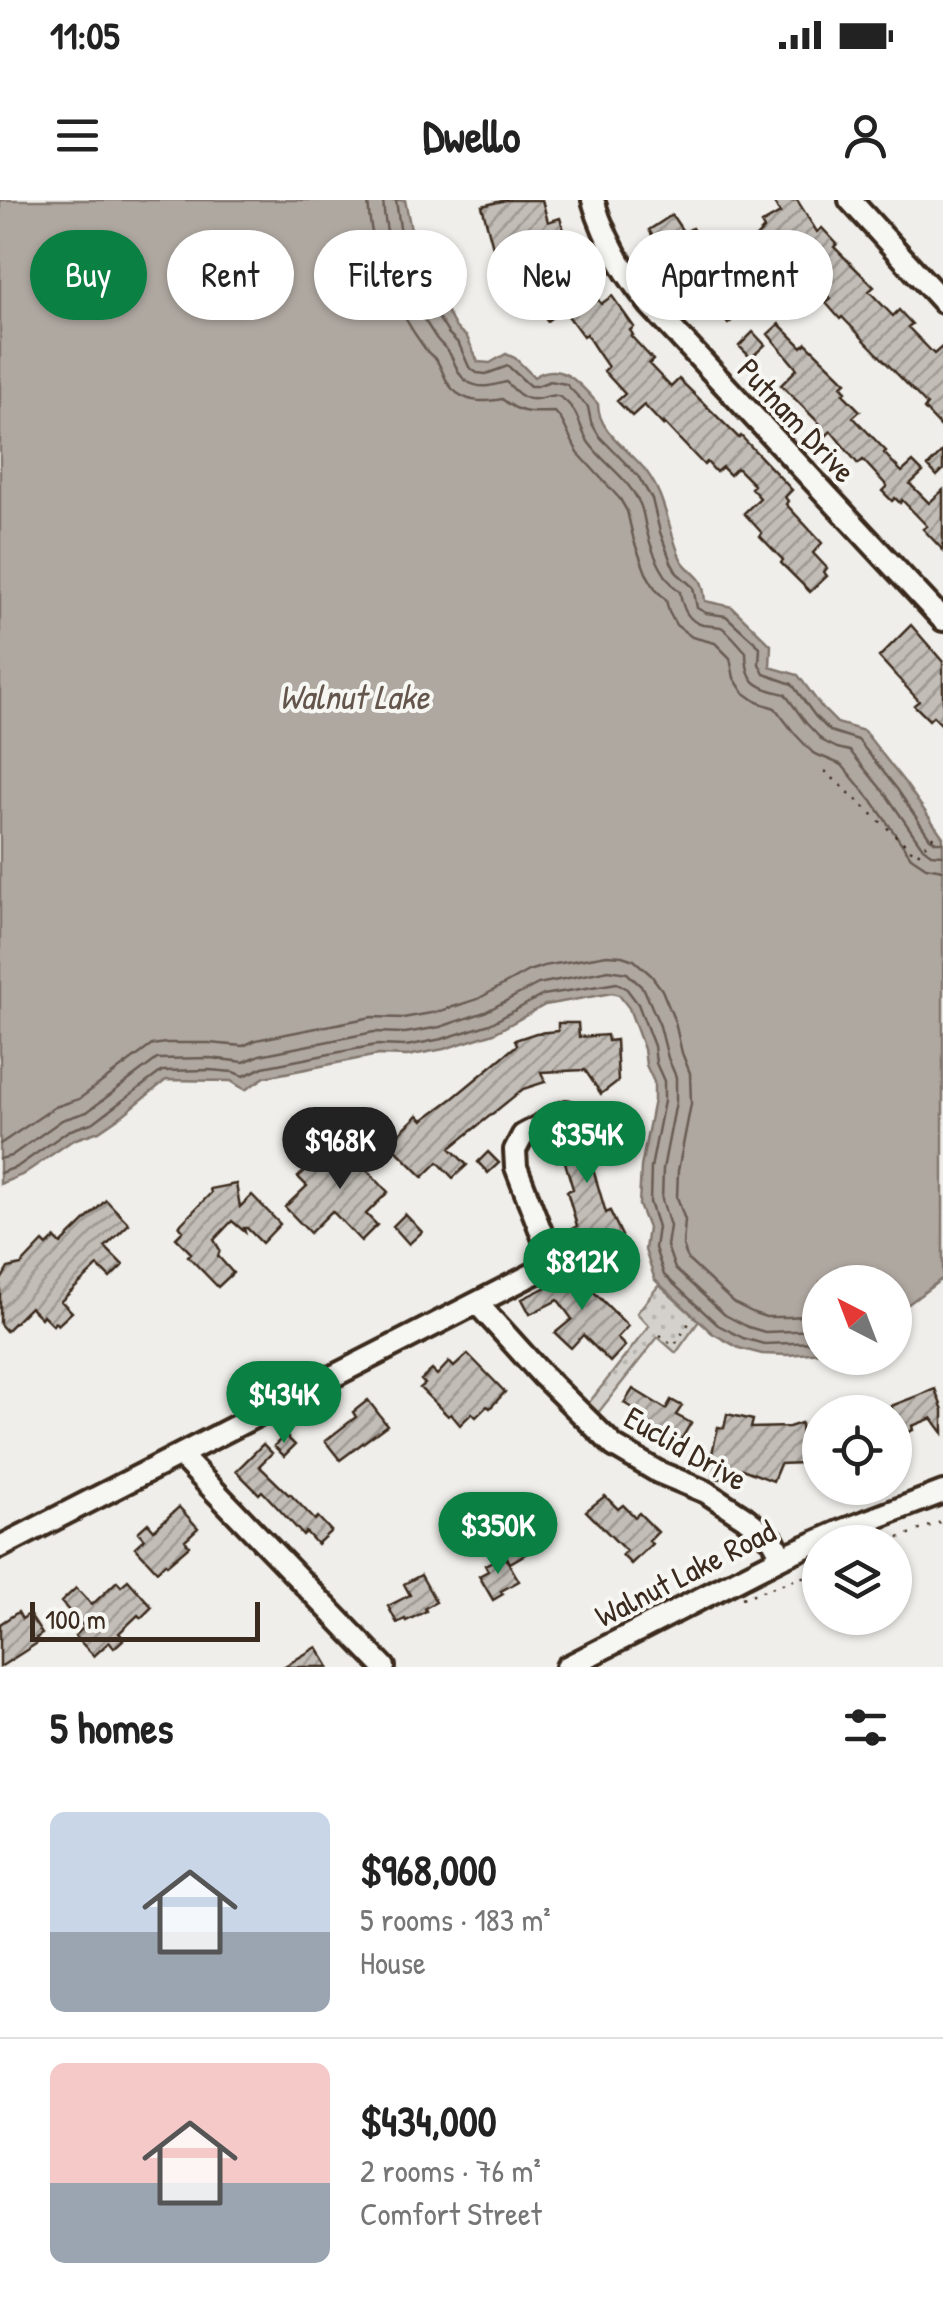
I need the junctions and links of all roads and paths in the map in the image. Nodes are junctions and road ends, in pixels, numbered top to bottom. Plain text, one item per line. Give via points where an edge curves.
1 (850, 200) edge
2 (598, 202) edge
3 (943, 302) edge
4 (943, 620) edge
5 (825, 771) dead end
6 (938, 831) dead end
7 (566, 1112) dead end
8 (477, 1303) junction
9 (689, 1323) dead end
10 (660, 1335) dead end
11 (180, 1454) junction
12 (943, 1492) edge
13 (943, 1521) edge
14 (912, 1533) edge
15 (0, 1547) edge
16 (782, 1557) junction
17 (802, 1577) edge
18 (743, 1598) dead end
19 (384, 1667) edge
20 (567, 1667) edge

1 - 3 street
2 - 4 street, Putnam Drive via 614,250 650,306
5 - 6 path via 917,855
7 - 8 street via 523,1135 515,1150 548,1250 546,1262 539,1272
8 - 11 street
8 - 16 street, Euclid Drive via 614,1446 732,1508 773,1540
9 - 10 path via 674,1346
11 - 15 street
11 - 19 street
12 - 16 street, Walnut Lake Road
13 - 14 path
16 - 20 street, Walnut Lake Road
17 - 18 path

